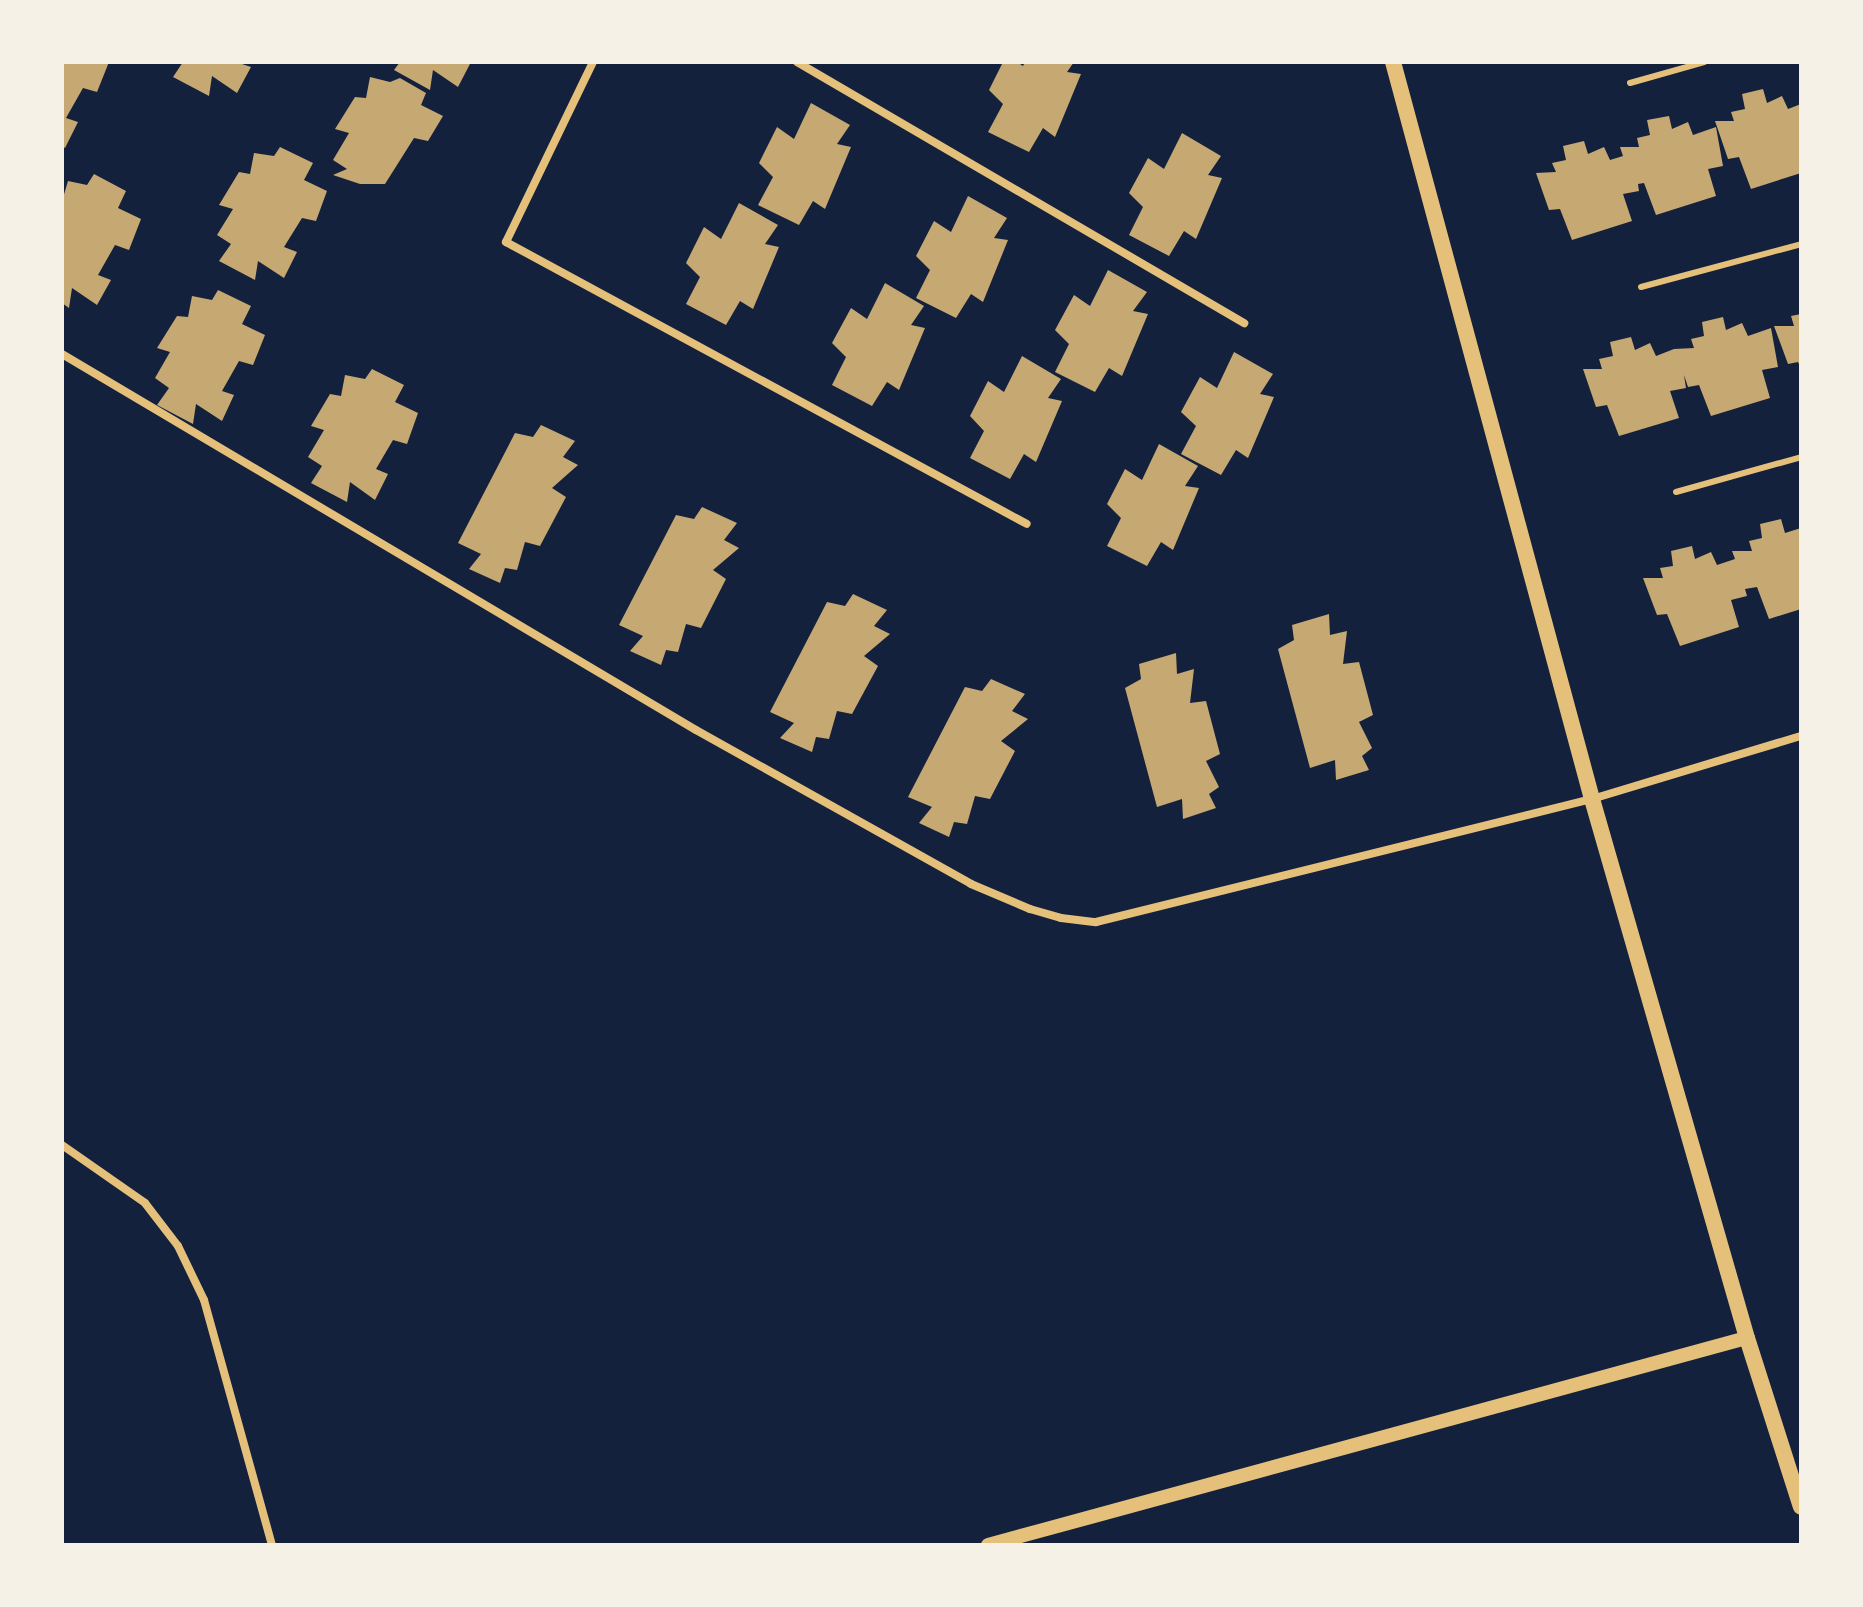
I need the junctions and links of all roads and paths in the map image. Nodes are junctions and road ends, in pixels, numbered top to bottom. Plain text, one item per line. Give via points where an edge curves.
1 (593, 62) edge
2 (797, 62) edge
3 (1393, 62) edge
4 (1704, 62) edge
5 (1630, 83) dead end
6 (1801, 244) edge
7 (1641, 287) dead end
8 (1244, 323) dead end
9 (62, 354) edge
10 (1801, 457) edge
11 (1676, 492) dead end
12 (1027, 524) dead end
13 (1801, 736) edge
14 (1592, 799) junction
15 (62, 1145) edge
16 (1747, 1338) junction
17 (1801, 1507) edge
18 (272, 1545) edge
19 (988, 1545) edge

1 - 12 street via 506,242
2 - 8 street
3 - 14 main road
4 - 5 lane
6 - 7 lane
9 - 14 street via 696,730 971,884 1030,909 1096,922
10 - 11 lane
13 - 14 street
14 - 16 main road
15 - 18 street via 145,1203 178,1246 204,1300
16 - 17 main road
16 - 19 street

